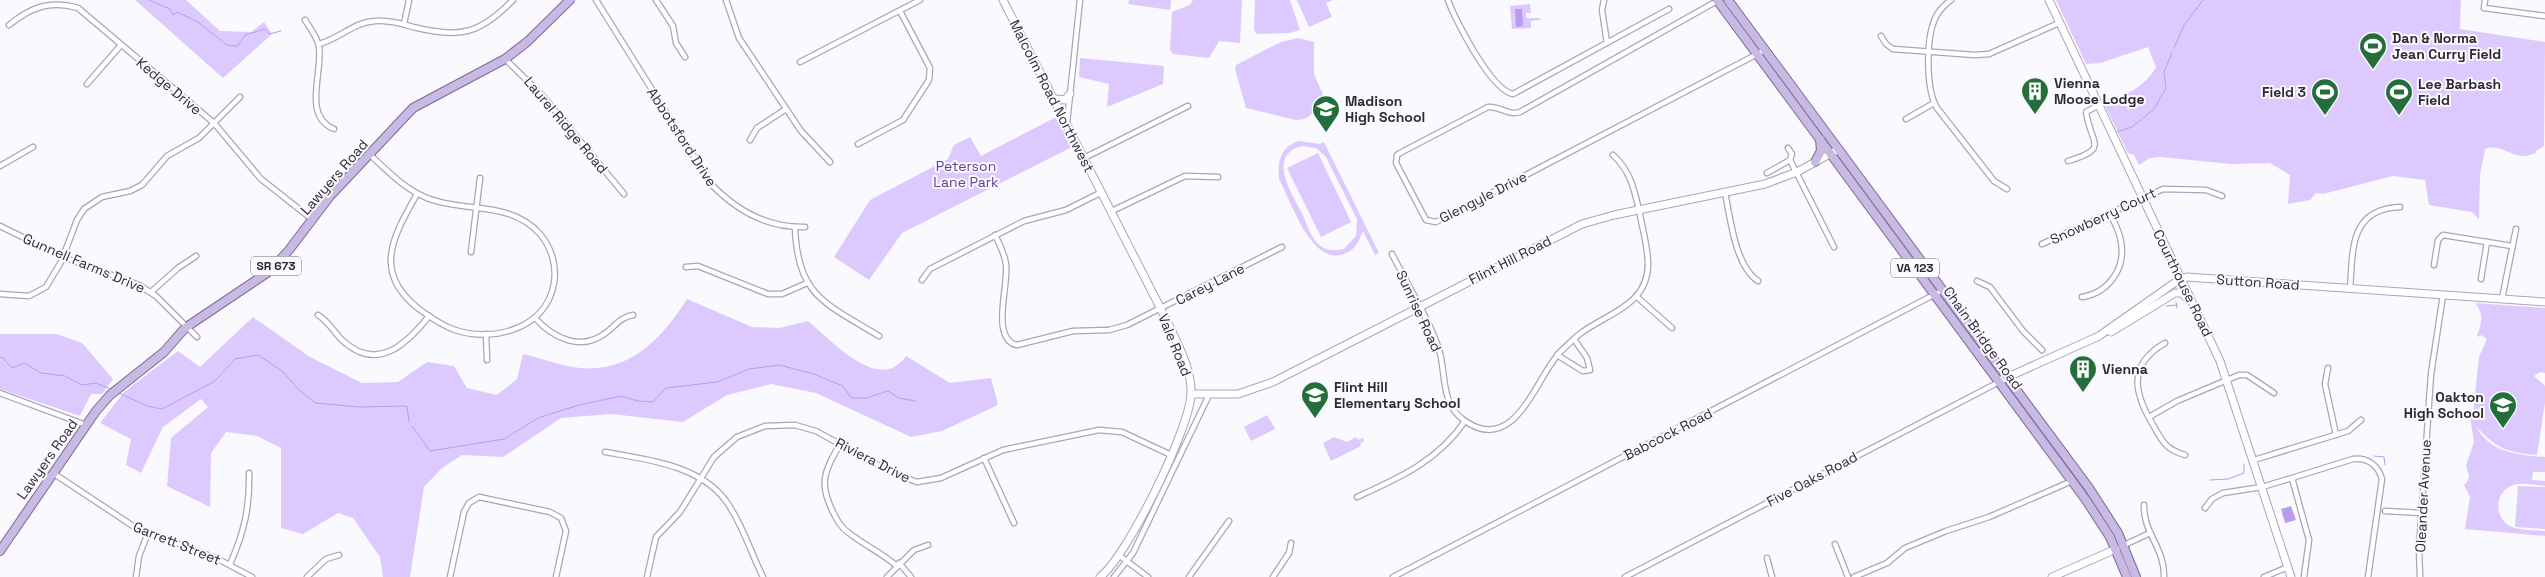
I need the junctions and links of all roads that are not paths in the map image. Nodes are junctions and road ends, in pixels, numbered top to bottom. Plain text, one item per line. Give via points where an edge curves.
1 (409, 0) edge
2 (503, 0) edge
3 (513, 0) edge
4 (570, 0) edge
5 (596, 0) edge
6 (656, 0) edge
7 (726, 0) edge
8 (920, 0) edge
9 (1003, 0) edge
10 (1080, 0) edge
11 (1448, 0) edge
12 (1604, 0) edge
13 (1717, 0) edge
14 (1728, 0) edge
15 (1950, 0) edge
16 (2049, 0) edge
17 (2485, 0) edge
18 (508, 5) junction
19 (1669, 9) dead end
20 (900, 10) junction
21 (2545, 16) edge
22 (305, 20) dead end
23 (2059, 23) junction
24 (404, 24) junction
25 (9, 25) dead end
26 (1881, 36) dead end
27 (1607, 43) junction
28 (319, 44) junction
29 (121, 45) junction
30 (1765, 50) junction
31 (1930, 52) junction
32 (1757, 54) junction
33 (685, 58) dead end
34 (505, 59) junction
35 (800, 62) dead end
36 (87, 84) dead end
37 (1070, 94) junction
38 (240, 97) dead end
39 (1054, 99) junction
40 (1934, 103) junction
41 (2099, 105) junction
42 (1188, 106) dead end
43 (786, 109) junction
44 (1906, 118) dead end
45 (214, 123) junction
46 (1067, 124) junction
47 (334, 128) dead end
48 (1819, 138) junction
49 (750, 140) dead end
50 (858, 144) dead end
51 (33, 147) dead end
52 (1788, 148) dead end
53 (1839, 149) junction
54 (1831, 154) junction
55 (370, 155) junction
56 (1613, 155) dead end
57 (1084, 158) junction
58 (1790, 160) junction
59 (2068, 161) dead end
60 (830, 162) dead end
61 (1815, 162) junction
62 (0, 166) edge
63 (1797, 172) junction
64 (1767, 173) dead end
65 (1218, 176) dead end
66 (480, 178) dead end
67 (2006, 188) dead end
68 (1102, 192) junction
69 (1725, 192) junction
70 (417, 194) junction
71 (624, 194) dead end
72 (2222, 196) dead end
73 (2142, 198) junction
74 (2400, 207) dead end
75 (477, 208) junction
76 (1639, 210) junction
77 (1112, 211) junction
78 (2110, 213) junction
79 (313, 220) junction
80 (0, 226) edge
81 (795, 227) junction
82 (805, 227) dead end
83 (2516, 229) dead end
84 (995, 235) junction
85 (2487, 242) junction
86 (2042, 244) dead end
87 (2512, 246) junction
88 (1282, 247) dead end
89 (1834, 247) dead end
90 (471, 252) dead end
91 (1392, 254) dead end
92 (196, 256) dead end
93 (64, 257) junction
94 (2434, 265) dead end
95 (686, 267) dead end
96 (2180, 279) junction
97 (2481, 279) dead end
98 (922, 280) dead end
99 (1758, 281) dead end
100 (1977, 281) dead end
101 (807, 284) junction
102 (2350, 288) junction
103 (1943, 290) junction
104 (151, 292) junction
105 (0, 294) edge
106 (1935, 295) junction
107 (2443, 295) junction
108 (1637, 297) junction
109 (2082, 297) dead end
110 (2502, 299) junction
111 (2545, 302) edge
112 (2194, 305) junction
113 (1419, 307) junction
114 (1161, 309) junction
115 (633, 315) dead end
116 (318, 316) dead end
117 (429, 316) junction
118 (535, 318) junction
119 (186, 328) junction
120 (1672, 328) dead end
121 (486, 334) junction
122 (878, 336) dead end
123 (2099, 336) junction
124 (197, 337) dead end
125 (1574, 339) junction
126 (2165, 343) dead end
127 (2042, 350) dead end
128 (1557, 355) junction
129 (487, 360) dead end
130 (2328, 368) dead end
131 (2007, 377) junction
132 (2227, 378) junction
133 (1999, 382) junction
134 (0, 393) edge
135 (2274, 393) dead end
136 (1191, 394) junction
137 (1209, 395) junction
138 (2149, 417) junction
139 (2361, 420) dead end
140 (1464, 421) junction
141 (86, 425) junction
142 (2336, 435) junction
143 (840, 444) junction
144 (605, 452) dead end
145 (1171, 455) junction
146 (2185, 455) dead end
147 (984, 458) junction
148 (2254, 460) junction
149 (53, 473) junction
150 (250, 473) dead end
151 (2292, 478) junction
152 (699, 479) junction
153 (2072, 481) junction
154 (2262, 486) junction
155 (1357, 497) dead end
156 (2144, 505) dead end
157 (2205, 508) dead end
158 (2385, 511) dead end
159 (2422, 513) junction
160 (1229, 521) dead end
161 (1014, 523) dead end
162 (2150, 532) junction
163 (148, 533) junction
164 (1291, 543) dead end
165 (1835, 544) dead end
166 (928, 545) dead end
167 (2124, 545) junction
168 (2116, 549) junction
169 (0, 550) edge
170 (338, 555) dead end
171 (1120, 556) junction
172 (1767, 558) dead end
173 (1128, 562) junction
174 (230, 564) junction
175 (898, 564) junction
176 (2288, 568) junction
177 (136, 577) edge
178 (252, 577) edge
179 (307, 577) edge
180 (450, 577) edge
181 (556, 577) edge
182 (646, 577) edge
183 (762, 577) edge
184 (887, 577) edge
185 (911, 577) edge
186 (1100, 577) edge
187 (1114, 577) edge
188 (1148, 577) edge
189 (1189, 577) edge
190 (1272, 577) edge
191 (1393, 577) edge
192 (1626, 577) edge
193 (1772, 577) edge
194 (1848, 577) edge
195 (1854, 577) edge
196 (2052, 577) edge
197 (2127, 577) edge
198 (2136, 577) edge
199 (2164, 577) edge
200 (2264, 577) edge
201 (2291, 577) edge
202 (2304, 577) edge
203 (2368, 577) edge
204 (2420, 577) edge

1 - 24 street
2 - 18 street
3 - 18 street
4 - 34 main road, Lawyers Road / SR 673
5 - 81 street, Abbotsford Drive via 711,184 749,214 771,223
6 - 33 street via 673,26 676,43
7 - 43 street via 739,38
8 - 20 street
9 - 39 street, Malcolm Road Northwest
10 - 37 street
11 - 27 street via 1468,44 1501,89 1509,93 1518,92
12 - 27 street via 1602,10
13 - 32 main road, Chain Bridge Road / VA 123
13 - 32 street, Glengyle Drive via 1520,112 1488,108 1397,155 1396,162 1426,220 1436,222
14 - 30 main road, Chain Bridge Road / VA 123
15 - 31 street via 1933,22
16 - 23 street, Courthouse Road
17 - 21 street via 2484,8
18 - 24 street via 489,22 466,32 440,33
19 - 27 street
20 - 35 street
20 - 50 street via 930,68 929,80 903,120
22 - 28 street
23 - 31 street via 1989,54
23 - 41 street, Courthouse Road
24 - 28 street via 383,20 367,22 336,39
25 - 29 street, Kedge Drive via 33,6 58,1 78,8
26 - 31 street via 1893,49
28 - 47 street via 317,107 324,122
29 - 36 street
29 - 45 street, Kedge Drive
30 - 32 street, Glengyle Drive
30 - 53 main road, Chain Bridge Road / VA 123
31 - 40 street via 1928,80
32 - 48 main road, Chain Bridge Road / VA 123
34 - 55 main road, Lawyers Road / SR 673 via 413,108
34 - 71 street, Laurel Ridge Road via 542,95
37 - 39 street via 1065,100
37 - 46 street
38 - 45 street
39 - 46 street, Malcolm Road Northwest
40 - 44 street
40 - 67 street via 1994,181
41 - 59 street via 2086,112 2095,138 2093,150
41 - 73 street, Courthouse Road
42 - 57 street
43 - 49 street via 757,128
43 - 60 street via 807,139
45 - 79 street, Kedge Drive via 261,179
45 - 93 street via 194,142 167,156 142,185 89,204 77,220
46 - 57 street, Malcolm Road Northwest
48 - 54 main road, Chain Bridge Road / VA 123
48 - 61 main road via 1821,151
51 - 62 street
52 - 58 street via 1792,154
53 - 54 street, Flint Hill Road
53 - 103 main road, Chain Bridge Road / VA 123
54 - 61 street, Flint Hill Road
54 - 106 main road, Chain Bridge Road / VA 123
55 - 70 street
55 - 79 main road, Lawyers Road / SR 673
56 - 76 street via 1629,175
57 - 68 street, Malcolm Road Northwest
58 - 63 street
58 - 64 street
61 - 63 street, Flint Hill Road
63 - 69 street, Flint Hill Road via 1765,184
63 - 89 street
65 - 77 street via 1185,176
66 - 75 street
68 - 77 street, Vale Road
68 - 84 street via 1066,210 1024,221
69 - 76 street, Flint Hill Road
69 - 99 street via 1742,260 1749,274
70 - 75 street via 438,202
70 - 117 street via 394,236 390,261 400,291 411,304
72 - 73 street, Snowberry Court via 2206,190 2170,188
73 - 78 street, Snowberry Court
73 - 96 street, Courthouse Road
74 - 102 street via 2380,210 2362,223 2353,243
75 - 90 street
75 - 118 street via 505,212 523,220 548,245 554,263 554,287 548,302
76 - 108 street via 1648,265
76 - 113 street, Flint Hill Road via 1596,219 1567,230
77 - 114 street, Vale Road
78 - 86 street, Snowberry Court
78 - 109 street via 2122,243 2120,263 2108,284 2095,294
79 - 119 main road, Lawyers Road / SR 673 via 270,271
80 - 93 street, Gunnell Farms Drive
81 - 82 street, Abbotsford Drive
81 - 101 street via 797,258
83 - 87 street
84 - 98 street via 930,269
84 - 114 street, Carey Lane via 1006,265 1003,323 1009,341 1014,345 1073,331 1116,329
85 - 87 street
85 - 94 street via 2443,235 2438,240
85 - 97 street
87 - 110 street
88 - 114 street, Carey Lane
91 - 113 street, Sunrise Road
92 - 104 street
93 - 104 street, Gunnell Farms Drive via 128,279
93 - 105 street via 52,281 41,291 23,296
95 - 101 street via 698,266 768,294 782,294
96 - 102 street, Sutton Road
96 - 112 street, Courthouse Road
96 - 123 street
100 - 127 street via 1990,286 2023,331
101 - 122 street via 825,302
102 - 107 street, Sutton Road
103 - 106 street, Babcock Road
103 - 131 main road, Chain Bridge Road / VA 123
104 - 119 street, Gunnell Farms Drive
106 - 133 main road, Chain Bridge Road / VA 123
106 - 191 street, Babcock Road
107 - 110 street, Sutton Road
107 - 159 street, Oleander Avenue via 2431,374
108 - 120 street
108 - 125 street
110 - 111 street, Sutton Road
112 - 123 street via 2184,294 2177,292 2127,324
112 - 132 street, Courthouse Road
113 - 137 street, Flint Hill Road via 1274,382 1238,394
113 - 140 street, Sunrise Road via 1439,352 1447,398
114 - 136 street, Vale Road via 1184,358
115 - 118 street via 598,338 577,342 555,336
116 - 117 street via 326,320 347,344 375,353 391,351 404,344
117 - 121 street via 456,330
118 - 121 street via 515,329
119 - 124 street, Gunnell Farms Drive
119 - 141 main road, Lawyers Road / SR 673 via 164,352 106,398
121 - 129 street
123 - 131 street
125 - 128 street
125 - 128 street via 1587,358 1590,370 1583,371
126 - 138 street via 2147,358 2138,376 2139,397
128 - 140 street via 1522,412 1512,421 1500,427 1487,428
130 - 142 street via 2325,384
131 - 133 street
131 - 167 main road, Chain Bridge Road / VA 123 via 2093,494
132 - 135 street via 2247,375
132 - 138 street
132 - 148 street, Courthouse Road
133 - 153 main road, Chain Bridge Road / VA 123
133 - 192 street, Five Oaks Road
134 - 141 street
136 - 137 street, Flint Hill Road
136 - 145 street, Vale Road via 1186,422
137 - 173 street
138 - 146 street via 2169,450
139 - 142 street via 2351,430
140 - 155 street via 1437,454
141 - 149 main road, Lawyers Road / SR 673
142 - 148 street
143 - 147 street, Riviera Drive via 892,473 917,482 941,478
143 - 152 street, Riviera Drive via 805,427 785,424 764,426 728,443
143 - 175 street via 824,479 831,508 846,531
144 - 152 street via 662,462
145 - 147 street, Riviera Drive via 1122,432 1108,429 1003,450
145 - 171 street, Vale Road
147 - 161 street
148 - 154 street, Courthouse Road
149 - 163 street, Garrett Street
149 - 169 main road, Lawyers Road / SR 673
150 - 174 street via 246,523
151 - 154 street
151 - 202 street via 2309,540
151 - 203 street via 2357,459 2366,460 2377,468 2382,483
152 - 182 street, Riviera Drive via 677,516 656,537
152 - 183 street via 719,493 729,505
153 - 168 main road, Chain Bridge Road / VA 123
153 - 195 street via 1989,517 1905,548 1887,563
154 - 157 street via 2223,492
154 - 176 street, Courthouse Road
156 - 162 street via 2144,519
158 - 159 street
159 - 204 street, Oleander Avenue
160 - 189 street
162 - 167 street
162 - 199 street via 2162,554
163 - 174 street, Garrett Street
163 - 177 street via 139,556
164 - 190 street via 1289,554
165 - 194 street
166 - 175 street via 914,550
167 - 168 street
167 - 198 main road, Chain Bridge Road / VA 123
168 - 196 street
168 - 197 main road, Chain Bridge Road / VA 123
170 - 179 street via 326,559
171 - 173 street
171 - 186 street, Vale Road
172 - 193 street
173 - 187 street
173 - 188 street
174 - 178 street, Garrett Street
175 - 184 street
175 - 185 street
176 - 200 street
176 - 201 street, Courthouse Road
180 - 181 street via 464,514 469,503 479,497 556,514 563,519 566,527

